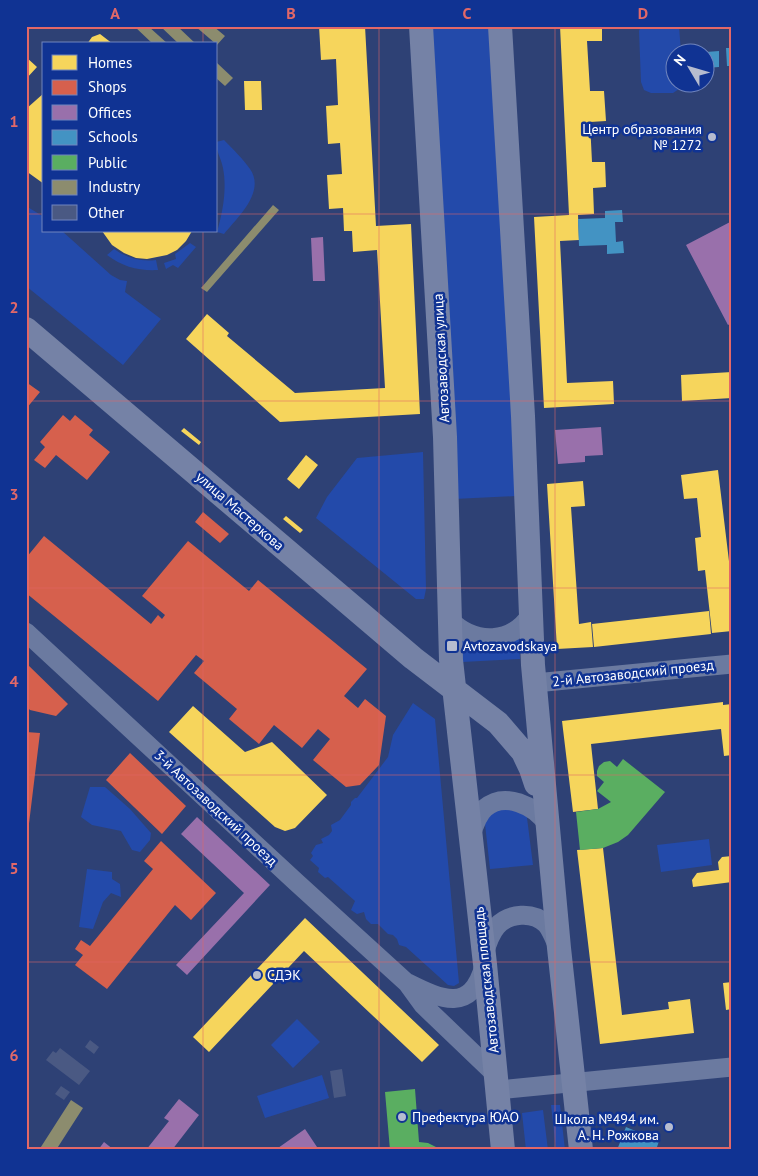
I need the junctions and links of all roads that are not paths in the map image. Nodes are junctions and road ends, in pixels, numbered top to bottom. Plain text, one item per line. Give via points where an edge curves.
1 (421, 26) edge
2 (500, 26) edge
3 (26, 329) edge
4 (531, 614) junction
5 (450, 620) junction
6 (26, 632) edge
7 (732, 664) edge
8 (535, 683) junction
9 (454, 690) junction
10 (547, 821) junction
11 (470, 836) junction
12 (559, 948) junction
13 (484, 959) junction
14 (407, 983) junction
15 (732, 1067) edge
16 (496, 1082) junction
17 (574, 1082) junction
18 (503, 1150) edge
19 (581, 1150) edge

1 - 5 main road, Автозаводская улица via 445,437
2 - 4 main road
3 - 9 main road, улица Мастеркова
4 - 5 street via 517,630 496,638 475,635
4 - 8 main road
5 - 9 main road, Автозаводская улица
6 - 14 street, 3-й Автозаводский проезд
7 - 8 street, 2-й Автозаводский проезд
8 - 10 main road
9 - 10 main road via 498,723 523,752
9 - 11 main road, Автозаводская площадь
10 - 11 street via 523,804 499,802 480,814
10 - 12 main road
11 - 13 main road, Автозаводская площадь
12 - 13 street, 3-й Автозаводский проезд via 545,924 527,915 517,915 497,926 489,937
12 - 17 main road
13 - 14 street, 3-й Автозаводский проезд via 477,986 460,997 436,997
13 - 16 main road, Автозаводская площадь
14 - 16 street, 3-й Автозаводский проезд via 423,1005
15 - 17 street
16 - 17 street
16 - 18 main road
17 - 19 main road

